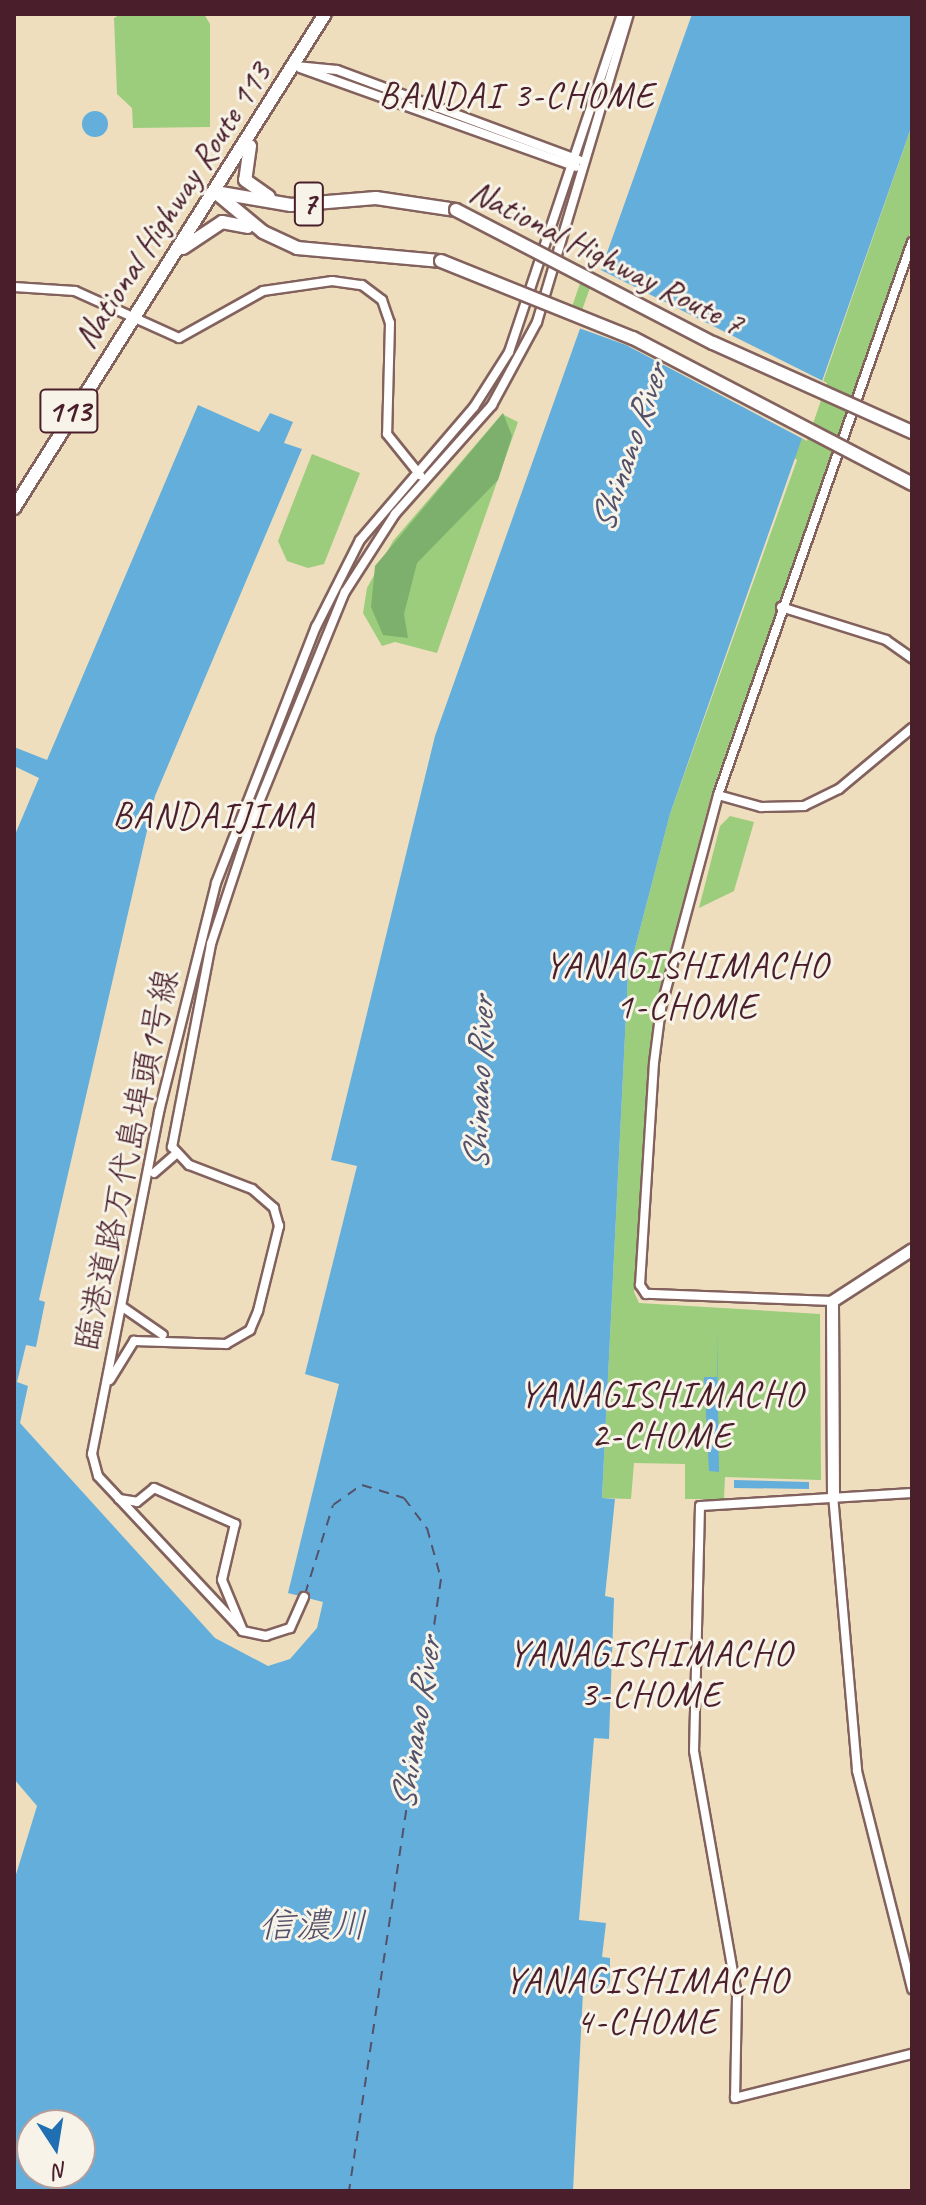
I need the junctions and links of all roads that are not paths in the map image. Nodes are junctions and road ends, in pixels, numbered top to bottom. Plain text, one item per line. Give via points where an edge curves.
1 (325, 14) edge
2 (622, 14) edge
3 (629, 14) edge
4 (296, 66) junction
5 (252, 135) junction
6 (575, 156) junction
7 (585, 166) junction
8 (571, 168) junction
9 (215, 192) junction
10 (291, 205) junction
11 (280, 241) junction
12 (912, 242) edge
13 (173, 256) junction
14 (14, 287) edge
15 (132, 320) junction
16 (912, 432) edge
17 (416, 471) junction
18 (426, 481) junction
19 (912, 484) edge
20 (14, 508) edge
21 (781, 607) junction
22 (912, 658) edge
23 (912, 728) edge
24 (718, 795) junction
25 (175, 1155) junction
26 (151, 1178) junction
27 (912, 1249) edge
28 (832, 1301) junction
29 (124, 1308) junction
30 (182, 1342) junction
31 (107, 1384) junction
32 (912, 1493) edge
33 (833, 1495) junction
34 (118, 1499) junction
35 (304, 1597) dead end
36 (243, 1631) junction
37 (912, 1989) edge
38 (912, 2054) edge

1 - 4 highway, National Highway Route 113 / 113
2 - 6 street, 臨港道路万代島埠頭1号線
3 - 7 street, 臨港道路万代島埠頭1号線
4 - 5 highway, National Highway Route 113 / 113
4 - 6 street via 328,67
4 - 8 street
5 - 9 highway, National Highway Route 113 / 113
5 - 10 highway via 247,185
6 - 7 street
6 - 8 street, 臨港道路万代島埠頭1号線
7 - 8 street
7 - 18 street, 臨港道路万代島埠頭1号線 via 529,340 492,405
8 - 17 street, 臨港道路万代島埠頭1号線 via 509,352 474,407
9 - 10 highway, National Highway Route 7 / 7
9 - 11 highway, National Highway Route 7 / 7
9 - 13 highway, National Highway Route 113 / 113
10 - 16 highway, National Highway Route 7 / 7, bridge via 376,198 456,210 713,343
11 - 13 highway via 222,222
11 - 19 highway, National Highway Route 7 / 7, bridge via 332,254 441,261 633,338
12 - 21 street
13 - 15 highway, National Highway Route 113 / 113
14 - 15 street via 75,291
15 - 17 street via 183,338 263,291 332,281 371,289 390,323 387,434
15 - 20 highway, National Highway Route 113 / 113
17 - 18 street
17 - 26 street, 臨港道路万代島埠頭1号線 via 343,567 240,811 193,960
18 - 25 street, 臨港道路万代島埠頭1号線 via 382,531 345,592 253,817 190,1031 172,1128
21 - 22 street via 886,640
21 - 24 street
23 - 24 street via 839,789 804,806 761,807
24 - 28 street via 661,1008 640,1285 646,1294 697,1300
25 - 26 street
25 - 30 street, 臨港道路万代島埠頭1号線 via 266,1198 279,1226 250,1330 226,1344
26 - 29 street, 臨港道路万代島埠頭1号線
27 - 28 main road
28 - 33 main road
29 - 30 street
29 - 31 street, 臨港道路万代島埠頭1号線
30 - 31 street, 臨港道路万代島埠頭1号線 via 134,1341
31 - 34 street via 92,1454 98,1476
32 - 33 street
33 - 37 street via 857,1771
33 - 38 street via 822,1504 700,1506 694,1751 737,1996 735,2098
34 - 36 street
34 - 36 street via 137,1502 154,1488 235,1524 223,1591
35 - 36 street via 298,1619 283,1632

